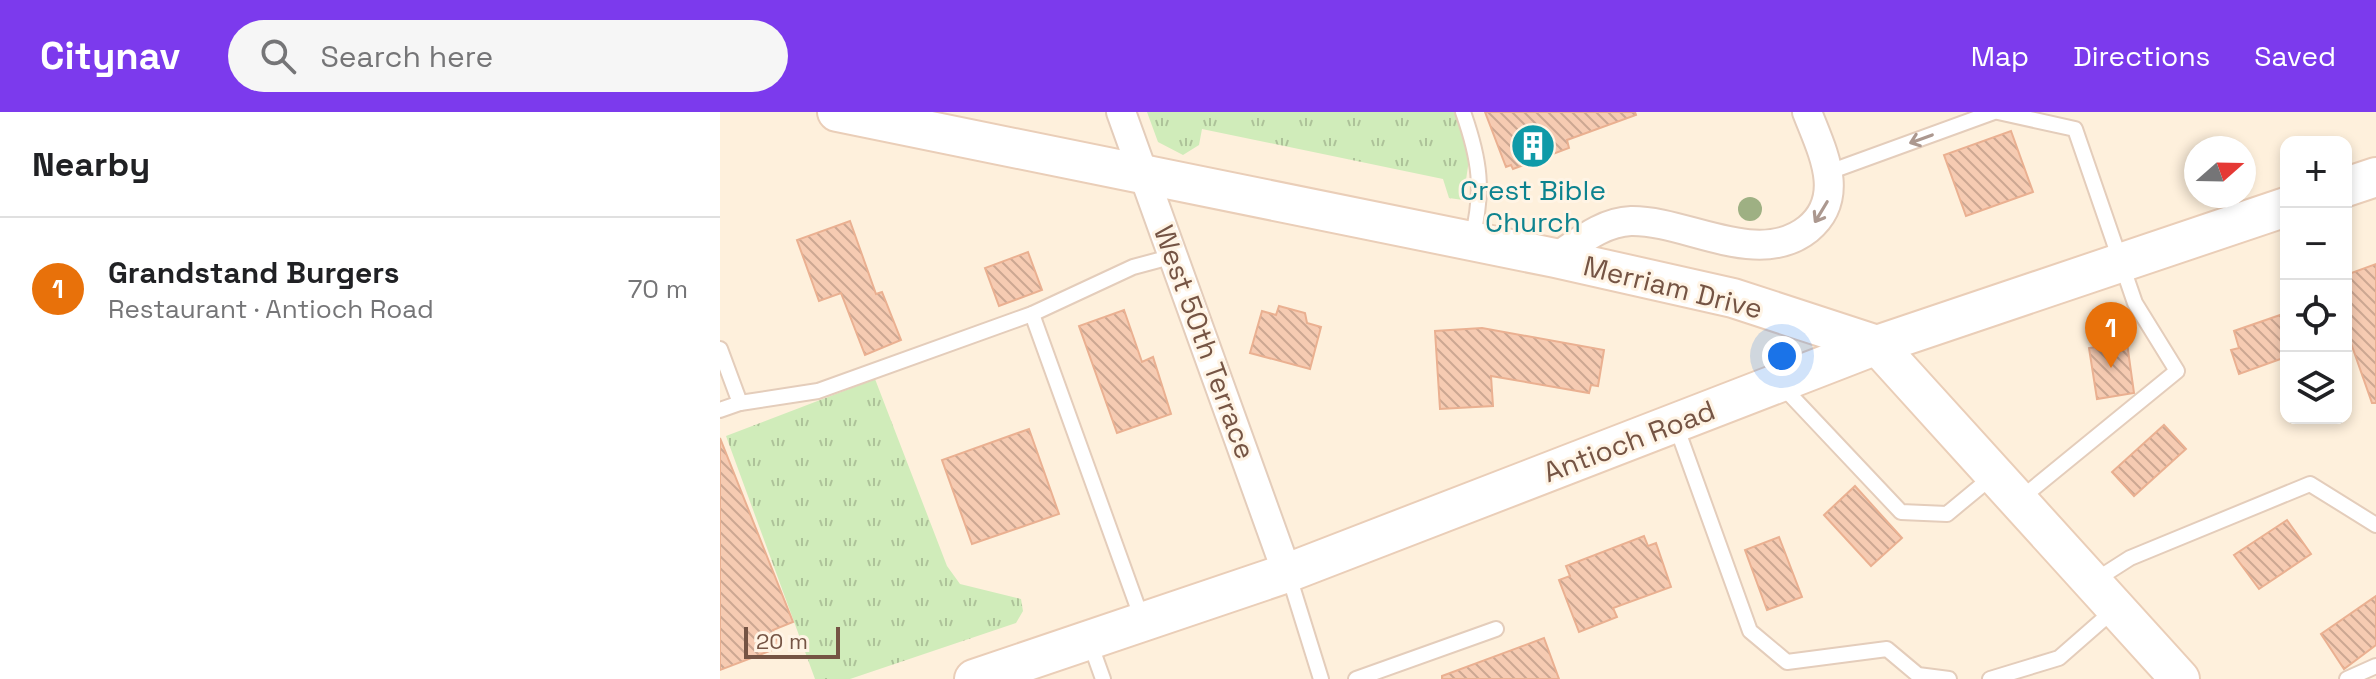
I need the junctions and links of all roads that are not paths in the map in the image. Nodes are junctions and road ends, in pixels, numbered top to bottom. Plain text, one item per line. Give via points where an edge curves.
1 (837, 112) edge
2 (1121, 112) edge
3 (1463, 112) edge
4 (1807, 112) edge
5 (1996, 112) edge
6 (1829, 172) junction
7 (1144, 173) junction
8 (2376, 177) edge
9 (2352, 185) edge
10 (2283, 208) edge
11 (1472, 239) junction
12 (1174, 256) junction
13 (1555, 258) junction
14 (2122, 262) junction
15 (1032, 314) junction
16 (1877, 345) junction
17 (720, 349) edge
18 (1779, 383) junction
19 (740, 403) junction
20 (720, 410) edge
21 (1674, 423) junction
22 (2007, 487) junction
23 (2376, 525) edge
24 (1287, 573) junction
25 (2105, 594) junction
26 (1143, 622) junction
27 (1496, 629) dead end
28 (1089, 640) junction
29 (2376, 666) edge
30 (974, 679) edge
31 (1103, 679) edge
32 (1321, 679) edge
33 (1356, 679) edge
34 (1949, 679) edge
35 (1990, 679) edge
36 (2180, 679) edge
37 (2347, 679) edge

1 - 7 main road, Merriam Drive
2 - 7 street, West 50th Terrace
3 - 11 lane via 1475,147 1481,193
4 - 6 street
5 -> 6 lane
5 - 14 lane via 2075,129
6 -> 13 street via 1830,195 1821,217 1784,243 1745,243 1631,221 1599,229
7 - 11 main road, Merriam Drive
7 - 12 street, West 50th Terrace
8 - 9 main road
10 - 14 main road, Antioch Road
11 - 13 main road, Merriam Drive
12 - 15 lane via 1133,267
12 - 24 street, West 50th Terrace
13 - 16 main road, Merriam Drive via 1733,298
14 - 16 main road, Antioch Road
14 - 22 lane via 2135,303 2177,371
15 - 19 lane via 818,391
15 - 26 lane
16 - 18 main road, Antioch Road
16 - 22 main road, Merriam Drive
17 - 19 lane
18 - 21 main road, Antioch Road
18 - 22 lane via 1901,512 1947,514
19 - 20 lane
21 - 24 main road, Antioch Road
21 - 34 lane via 1750,631 1787,662 1887,649 1918,675
22 - 25 main road, Merriam Drive
23 - 25 lane via 2310,484 2130,558
24 - 26 main road, Antioch Road
24 - 32 lane
25 - 35 lane via 2059,658
25 - 36 main road, Merriam Drive
26 - 28 main road, Antioch Road
27 - 33 lane
28 - 30 main road, Antioch Road
28 - 31 lane
29 - 37 lane

